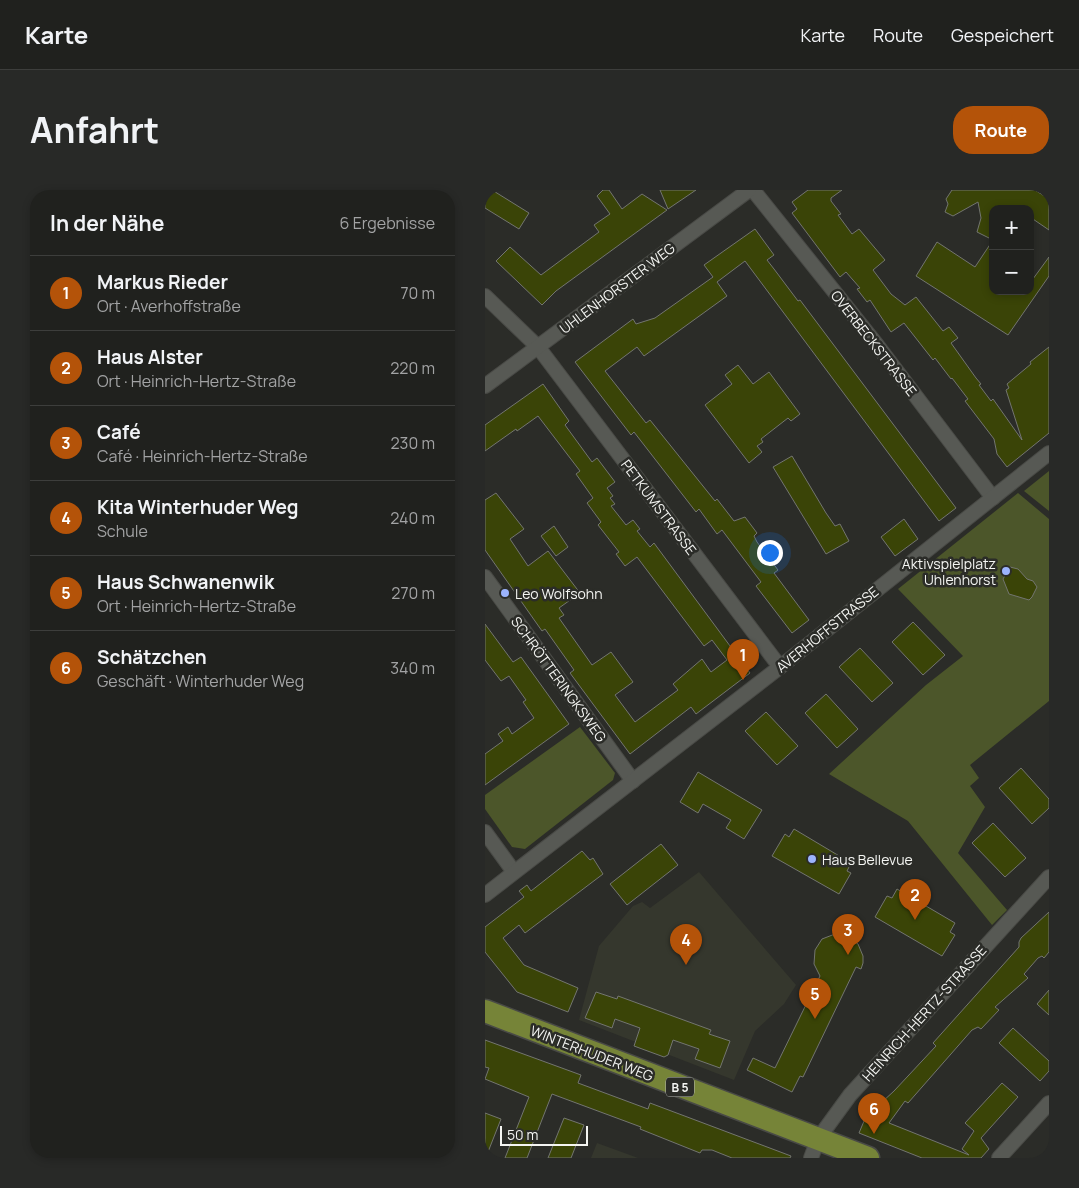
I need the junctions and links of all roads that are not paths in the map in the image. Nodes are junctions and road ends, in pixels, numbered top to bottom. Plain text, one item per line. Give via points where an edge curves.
1 (749, 190) edge
2 (753, 190) edge
3 (485, 296) edge
4 (538, 347) junction
5 (485, 386) edge
6 (1049, 454) edge
7 (993, 498) junction
8 (485, 577) edge
9 (780, 667) junction
10 (633, 781) junction
11 (485, 832) edge
12 (514, 872) junction
13 (1049, 877) edge
14 (485, 895) edge
15 (485, 1011) edge
16 (1049, 1103) edge
17 (815, 1148) edge
18 (869, 1158) edge
19 (999, 1158) edge

1 - 4 street, UHLENHORSTER WEG
2 - 7 street, OVERBECKSTRASSE via 877,345
3 - 4 street, PETKUMSTRASSE
4 - 5 street, UHLENHORSTER WEG
4 - 9 street, PETKUMSTRASSE
6 - 7 street, AVERHOFFSTRASSE
7 - 9 street, AVERHOFFSTRASSE
8 - 10 street, SCHRÖTTERINGKSWEG
9 - 10 street, AVERHOFFSTRASSE
10 - 12 street, AVERHOFFSTRASSE
11 - 12 street
12 - 14 street, AVERHOFFSTRASSE
13 - 17 street, HEINRICH-HERTZ-STRASSE via 850,1095
15 - 17 main road, WINTERHUDER WEG / B 5
16 - 19 street
17 - 18 main road, WINTERHUDER WEG / B 5

